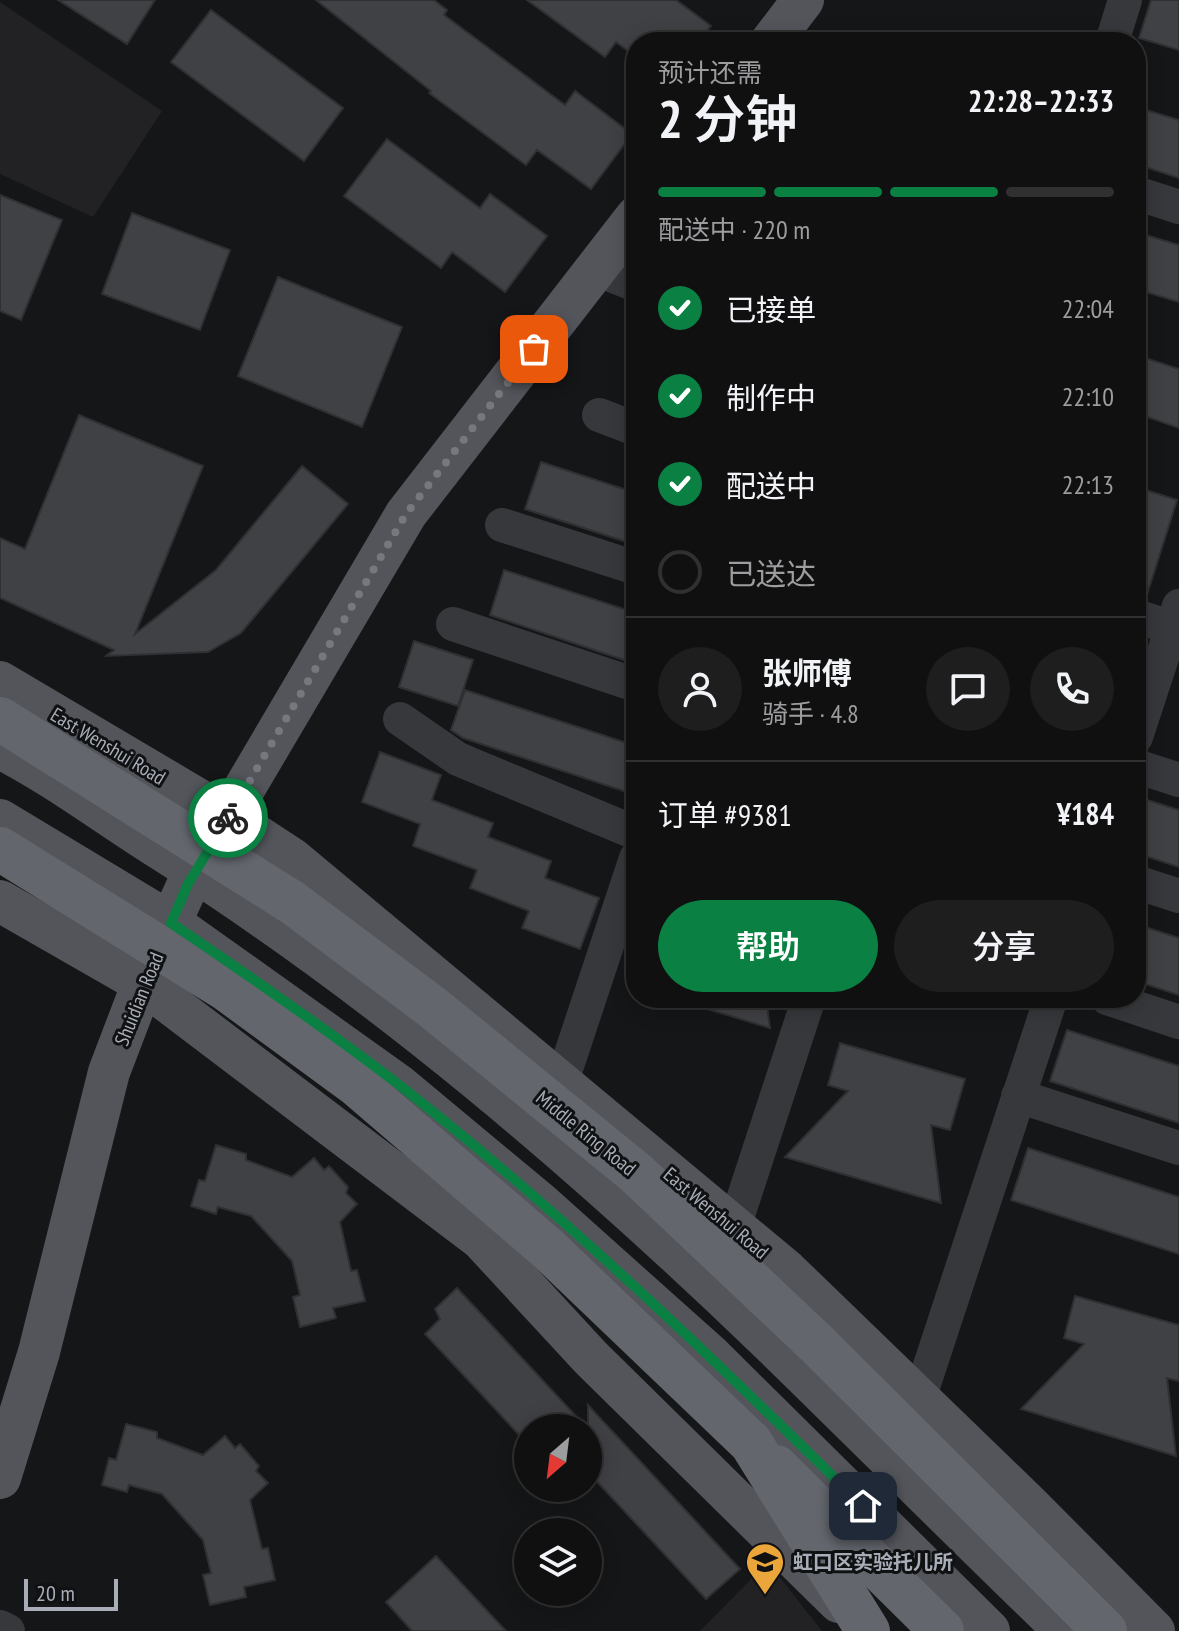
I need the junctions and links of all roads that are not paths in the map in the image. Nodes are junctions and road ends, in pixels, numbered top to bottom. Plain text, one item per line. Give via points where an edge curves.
1 (803, 0) edge
2 (1125, 0) edge
3 (781, 32) edge
4 (1115, 32) edge
5 (1146, 196) edge
6 (1179, 207) edge
7 (626, 230) edge
8 (595, 269) junction
9 (626, 281) edge
10 (599, 415) dead end
11 (626, 425) edge
12 (502, 525) dead end
13 (626, 565) edge
14 (1146, 617) edge
15 (1177, 621) edge
16 (453, 624) dead end
17 (0, 682) edge
18 (626, 682) edge
19 (1146, 709) edge
20 (0, 719) edge
21 (400, 719) dead end
22 (0, 748) edge
23 (1146, 769) edge
24 (1179, 780) edge
25 (228, 817) junction
26 (0, 820) edge
27 (626, 829) edge
28 (0, 849) edge
29 (195, 871) junction
30 (1146, 885) edge
31 (626, 888) edge
32 (1179, 896) edge
33 (0, 901) edge
34 (171, 923) junction
35 (143, 983) junction
36 (806, 1008) edge
37 (1048, 1008) edge
38 (1137, 1008) edge
39 (1179, 1022) edge
40 (561, 1084) junction
41 (1018, 1096) junction
42 (1179, 1148) edge
43 (540, 1203) junction
44 (734, 1227) junction
45 (591, 1358) junction
46 (919, 1399) junction
47 (751, 1443) junction
48 (0, 1478) edge
49 (1056, 1533) junction
50 (786, 1549) junction
51 (0, 1627) edge
52 (8, 1631) edge
53 (843, 1631) edge
54 (868, 1631) edge
55 (942, 1631) edge
56 (989, 1631) edge
57 (1065, 1631) edge
58 (1105, 1631) edge
59 (1114, 1631) edge
60 (1154, 1631) edge

1 - 3 main road
2 - 4 street
5 - 6 street
7 - 8 main road, Shuidian Road
8 - 9 street
8 - 25 main road, Shuidian Road via 406,514
10 - 11 street
12 - 13 street
14 - 15 street
15 - 19 street
16 - 18 street
17 - 25 main road, East Wenshui Road
20 - 58 highway, Middle Ring Road, bridge via 293,903 432,1007 636,1173 817,1344
21 - 27 street via 458,759
22 - 29 main road
23 - 24 street
25 - 29 main road, Shuidian Road
25 - 40 main road, East Wenshui Road via 291,858
26 - 34 main road
28 - 47 highway, bridge via 226,989 357,1085 547,1248
29 - 34 main road, Shuidian Road
29 - 57 main road via 366,991 491,1091 765,1337
30 - 32 street
31 - 40 street
33 - 35 main road
34 - 35 main road, Shuidian Road
34 - 43 main road via 397,1084
35 - 45 main road via 481,1239
35 - 48 main road, Shuidian Road via 109,1072 39,1352
36 - 44 street
37 - 41 street
38 - 39 street
40 - 44 main road, East Wenshui Road
41 - 42 street
41 - 46 street
43 - 45 main road
43 - 56 main road via 711,1356
44 - 46 main road, East Wenshui Road
45 - 50 main road
46 - 49 main road, East Wenshui Road
47 - 54 highway, bridge
47 - 55 highway, bridge
49 - 59 main road
49 - 60 main road, East Wenshui Road
50 - 53 street
50 - 54 main road
51 - 52 street

